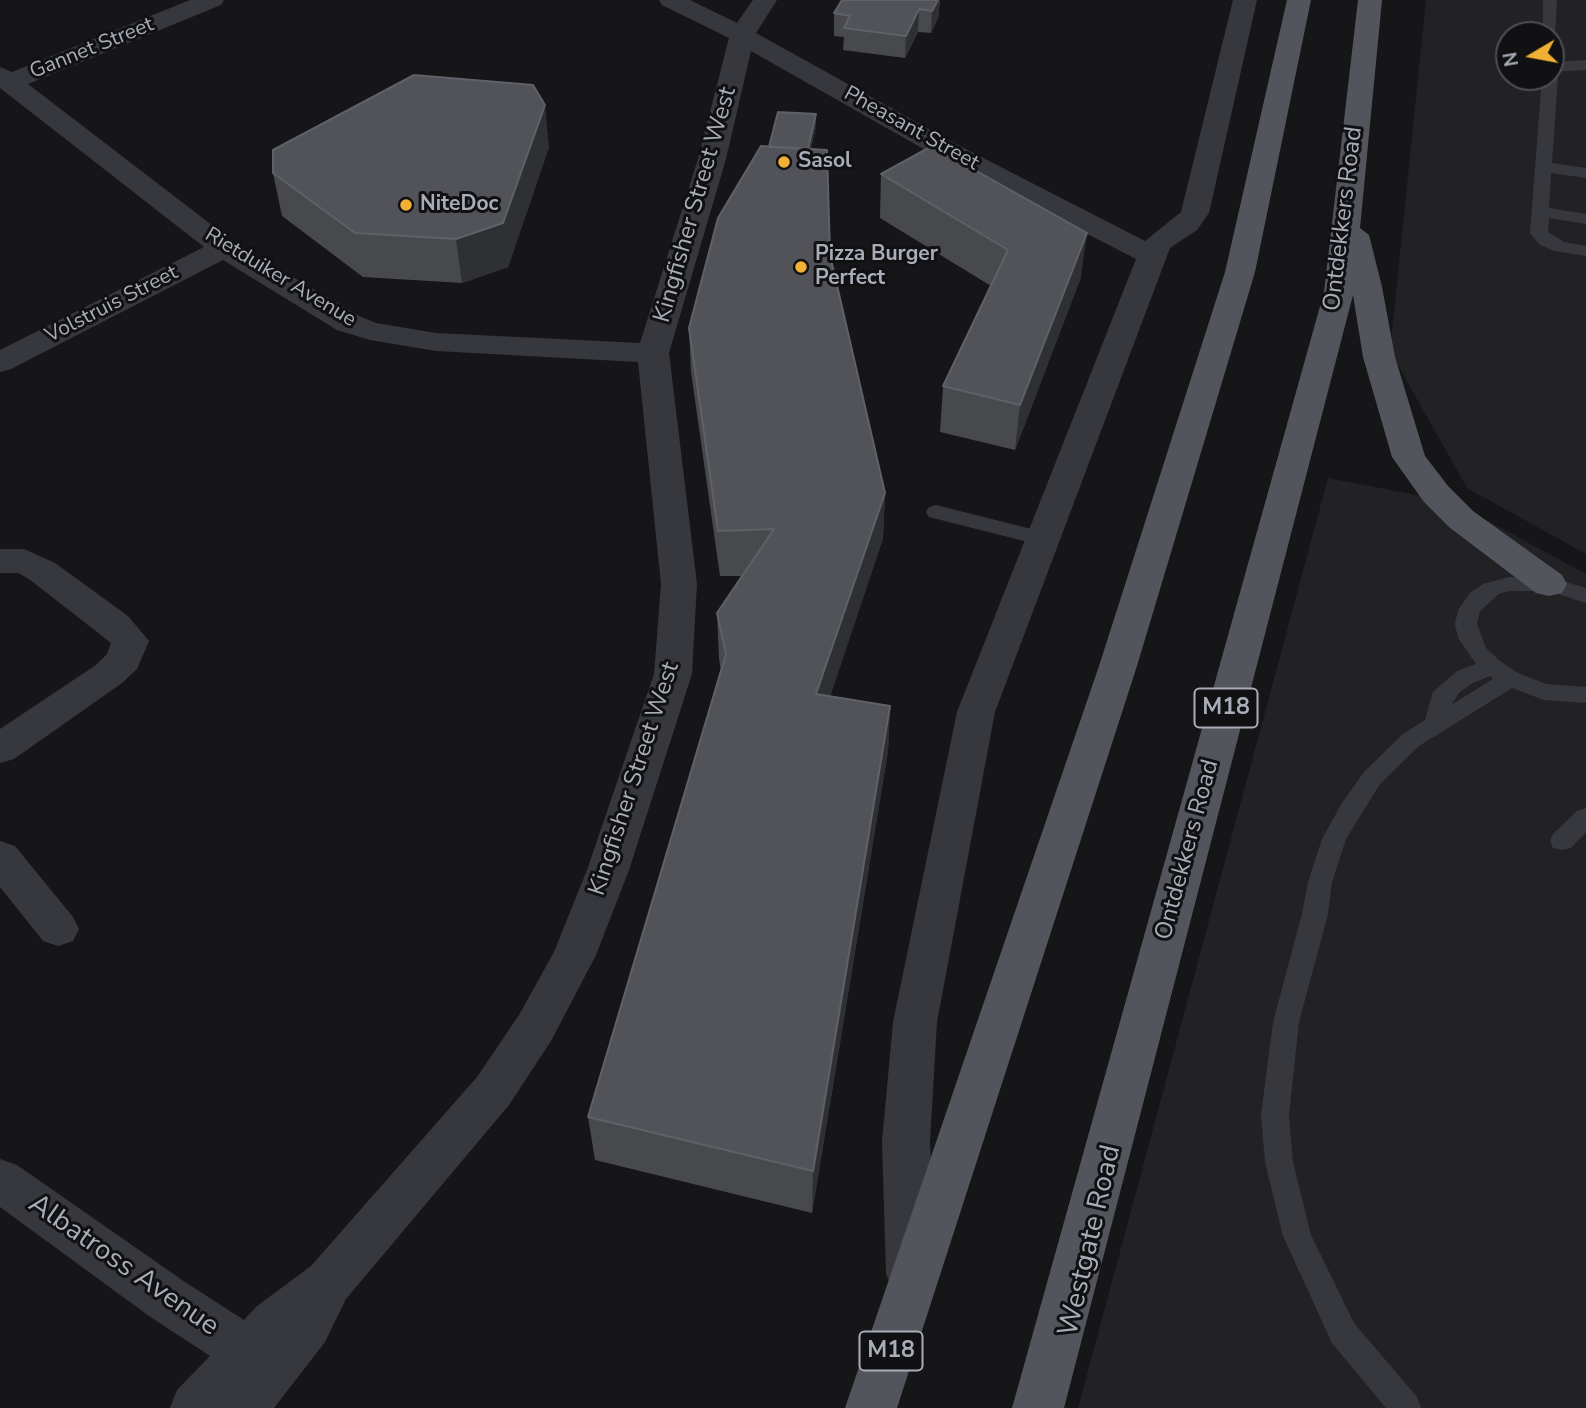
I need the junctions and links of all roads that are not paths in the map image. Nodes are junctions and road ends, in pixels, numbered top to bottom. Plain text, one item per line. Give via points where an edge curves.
1 (212, 0) edge
2 (671, 0) edge
3 (765, 0) edge
4 (1245, 0) edge
5 (1299, 0) edge
6 (1370, 0) edge
7 (1550, 0) edge
8 (1550, 21) edge
9 (742, 35) junction
10 (1586, 65) edge
11 (1565, 66) edge
12 (5, 78) edge
13 (1549, 91) edge
14 (1544, 167) junction
15 (1586, 173) edge
16 (1348, 209) junction
17 (1541, 212) junction
18 (1586, 219) edge
19 (224, 248) junction
20 (1586, 251) edge
21 (1152, 256) junction
22 (653, 352) junction
23 (0, 362) edge
24 (936, 512) dead end
25 (1044, 539) junction
26 (0, 561) edge
27 (1549, 584) junction
28 (1586, 596) edge
29 (1501, 673) junction
30 (1586, 695) edge
31 (0, 749) edge
32 (1586, 817) edge
33 (1562, 841) dead end
34 (0, 858) edge
35 (58, 929) dead end
36 (1127, 1075) junction
37 (0, 1180) edge
38 (330, 1282) junction
39 (911, 1293) junction
40 (247, 1351) junction
41 (1401, 1406) edge
42 (196, 1408) edge
43 (241, 1408) edge
44 (871, 1408) edge
45 (1038, 1408) edge
46 (1058, 1408) edge

1 - 12 street, Gannet Street
2 - 9 street, Pheasant Street
3 - 9 street, Kingfisher Street West
4 - 21 street via 1195,213 1187,224 1158,243
5 - 39 main road, M18 via 1240,272 1118,666
6 - 16 main road, Ontdekkers Road / M18
7 - 8 lane
9 - 21 street, Pheasant Street via 946,150
9 - 22 street, Kingfisher Street West via 712,159
10 - 11 lane
12 - 19 street, Rietduiker Avenue
13 - 14 lane
14 - 15 lane
14 - 17 lane
16 - 27 main road via 1388,396 1409,457 1461,519
16 - 36 main road, Ontdekkers Road / M18 via 1339,292
17 - 18 lane
17 - 20 lane via 1539,233 1546,241
19 - 22 street, Rietduiker Avenue via 348,323 370,331 436,342
19 - 23 street, Volstruis Street
21 - 25 street
22 - 38 street, Kingfisher Street West via 679,584 678,628 673,674 608,870 568,967 536,1028 493,1091
24 - 25 lane
25 - 39 street via 976,712 915,1022 906,1141
26 - 31 street via 24,561 42,571 116,625 130,641 124,660 109,674
27 - 28 lane
27 - 29 lane via 1528,582 1491,589 1469,610 1469,638
29 - 30 lane via 1544,692
29 - 41 lane via 1411,740 1372,778 1350,808 1320,882 1286,1022 1275,1115 1279,1162 1297,1236 1343,1333
32 - 33 lane
34 - 35 street
36 - 45 main road, Ontdekkers Road / M18
36 - 46 lane, Westgate Road via 1067,1347
37 - 40 street, Albatross Avenue
38 - 40 street, Kingfisher Street West via 275,1322
38 - 43 street, Kingfisher Street West via 307,1325
39 - 44 main road, M18
40 - 42 street, Kingfisher Street West

